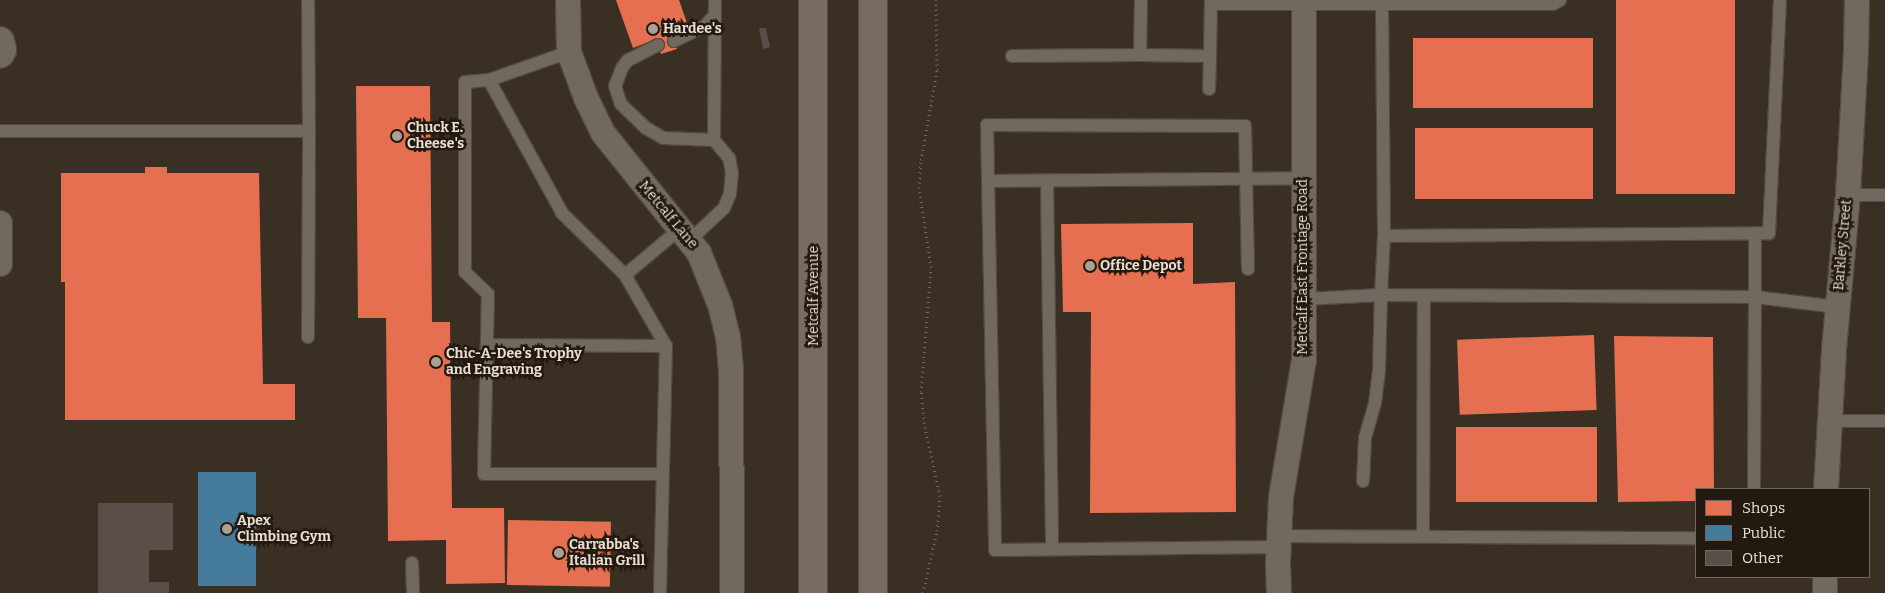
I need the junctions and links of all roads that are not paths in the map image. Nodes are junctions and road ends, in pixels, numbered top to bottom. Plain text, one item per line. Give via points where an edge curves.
1 (308, 0) edge
2 (568, 0) edge
3 (715, 0) edge
4 (813, 0) edge
5 (873, 0) edge
6 (1141, 0) edge
7 (1560, 0) edge
8 (1780, 0) edge
9 (1857, 0) edge
10 (1304, 1) edge
11 (1211, 2) edge
12 (1382, 2) edge
13 (715, 15) junction
14 (0, 41) edge
15 (674, 41) dead end
16 (658, 45) dead end
17 (569, 52) junction
18 (0, 54) edge
19 (1140, 55) junction
20 (1012, 56) dead end
21 (1210, 56) junction
22 (489, 80) junction
23 (1210, 89) dead end
24 (309, 130) junction
25 (0, 131) edge
26 (714, 140) junction
27 (1246, 178) junction
28 (1303, 178) junction
29 (1046, 180) junction
30 (988, 181) junction
31 (1848, 195) junction
32 (1885, 195) edge
33 (0, 223) edge
34 (686, 234) junction
35 (1755, 234) junction
36 (1384, 236) junction
37 (0, 242) edge
38 (0, 264) edge
39 (1248, 269) dead end
40 (625, 275) junction
41 (1381, 295) junction
42 (1424, 295) junction
43 (1305, 298) junction
44 (1754, 298) junction
45 (1838, 307) junction
46 (308, 337) dead end
47 (486, 345) junction
48 (666, 346) junction
49 (1830, 421) junction
50 (1885, 421) edge
51 (662, 474) junction
52 (1363, 481) dead end
53 (1754, 488) edge
54 (1826, 488) edge
55 (1423, 537) junction
56 (1695, 538) edge
57 (1279, 541) junction
58 (1052, 549) junction
59 (412, 563) dead end
60 (1824, 578) edge
61 (413, 593) edge
62 (660, 593) edge
63 (732, 593) edge
64 (813, 593) edge
65 (873, 593) edge
66 (1279, 593) edge
67 (1825, 593) edge

1 - 24 lane
2 - 17 street, Metcalf Lane
3 - 13 lane
4 - 64 main road, Metcalf Avenue
5 - 65 main road
6 - 19 lane
7 - 12 lane via 1553,4
8 - 35 lane via 1769,234
9 - 31 street, Barkley Street
10 - 11 lane
10 - 12 lane
10 - 28 street, Metcalf East Frontage Road
11 - 21 lane
12 - 36 lane
13 - 15 lane via 705,26
13 - 26 lane
14 - 18 street
16 - 26 lane via 628,60 622,68 615,86 621,104 646,128 663,138
17 - 22 lane
17 - 34 street, Metcalf Lane via 603,133
19 - 20 lane
19 - 21 lane
21 - 23 lane
22 - 40 lane via 562,213
22 - 47 lane via 466,82 466,272 488,294
24 - 25 lane
24 - 46 lane
26 - 34 lane via 729,158 732,173 730,194 724,208
27 - 28 lane
27 - 29 lane
27 - 30 lane via 1245,126 987,125
27 - 39 lane
28 - 43 street, Metcalf East Frontage Road
29 - 30 lane
29 - 58 lane
30 - 58 lane via 995,550
31 - 32 lane
31 - 45 street, Barkley Street
33 - 37 street
34 - 40 lane
34 - 63 street, Metcalf Lane via 699,253 728,336 731,368
35 - 36 lane
35 - 44 lane
36 - 41 lane
37 - 38 street
40 - 48 lane
41 - 42 lane
41 - 43 lane
41 - 52 lane via 1379,369 1375,402 1364,438
42 - 44 lane
42 - 55 lane
43 - 57 street, Metcalf East Frontage Road via 1304,360 1281,498
44 - 45 lane
44 - 53 lane
45 - 49 street, Barkley Street
47 - 48 lane
47 - 51 lane via 484,474
48 - 51 lane
49 - 50 lane
49 - 54 street, Barkley Street
51 - 62 lane
55 - 56 lane
55 - 57 lane
57 - 58 lane
57 - 66 street, Metcalf East Frontage Road
59 - 61 lane
60 - 67 street

